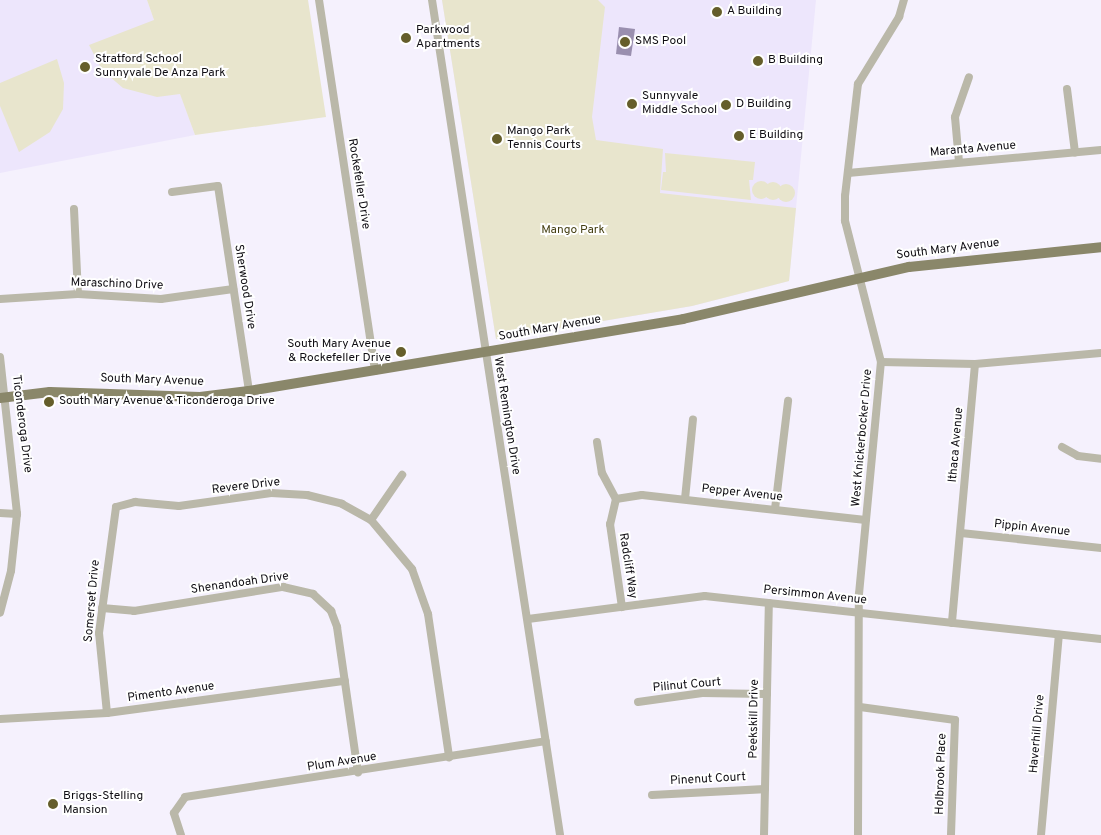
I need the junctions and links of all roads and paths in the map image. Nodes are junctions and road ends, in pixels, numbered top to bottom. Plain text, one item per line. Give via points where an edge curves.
1 (319, 0) edge
2 (432, 0) edge
3 (904, 0) edge
4 (969, 77) dead end
5 (1067, 89) dead end
6 (1101, 150) edge
7 (1075, 152) junction
8 (959, 162) junction
9 (848, 173) junction
10 (172, 192) dead end
11 (74, 209) dead end
12 (1101, 247) edge
13 (859, 276) junction
14 (233, 289) junction
15 (78, 294) junction
16 (0, 298) edge
17 (484, 353) junction
18 (1101, 353) edge
19 (0, 357) edge
20 (882, 362) junction
21 (976, 364) junction
22 (375, 371) junction
23 (249, 391) junction
24 (3, 398) edge
25 (788, 401) dead end
26 (693, 419) dead end
27 (597, 442) dead end
28 (1062, 447) dead end
29 (1101, 459) edge
30 (402, 476) dead end
31 (616, 499) junction
32 (685, 499) junction
33 (775, 509) junction
34 (0, 513) edge
35 (17, 514) junction
36 (112, 520) joint
37 (371, 520) junction
38 (866, 520) junction
39 (961, 533) junction
40 (1101, 548) edge
41 (769, 603) junction
42 (622, 607) junction
43 (102, 608) junction
44 (860, 611) junction
45 (0, 613) edge
46 (528, 620) junction
47 (952, 623) junction
48 (1059, 635) junction
49 (1101, 639) edge
50 (345, 681) junction
51 (767, 694) junction
52 (638, 702) dead end
53 (860, 707) junction
54 (107, 713) junction
55 (0, 719) edge
56 (546, 741) junction
57 (448, 757) junction
58 (358, 772) junction
59 (765, 789) junction
60 (652, 794) dead end
61 (181, 835) edge
62 (560, 835) edge
63 (764, 835) edge
64 (858, 835) edge
65 (951, 835) edge
66 (1041, 835) edge

1 - 22 street, Rockefeller Drive
2 - 17 street, West Remington Drive
3 - 9 street, West Knickerbocker Drive via 900,17 858,84
4 - 8 street via 955,117
5 - 7 street
6 - 7 street, Maranta Avenue
7 - 8 street, Maranta Avenue
8 - 9 street, Maranta Avenue
9 - 13 street, West Knickerbocker Drive via 845,222
10 - 14 street, Sherwood Drive via 218,186
11 - 15 street
12 - 13 main road, South Mary Avenue via 972,259
13 - 17 main road, South Mary Avenue via 683,319
13 - 20 street, West Knickerbocker Drive
14 - 15 street, Maraschino Drive via 161,299
14 - 23 street, Sherwood Drive
15 - 16 street, Maraschino Drive
17 - 22 main road, South Mary Avenue
17 - 46 street, West Remington Drive
18 - 21 street
19 - 24 street, Ticonderoga Drive
20 - 21 street
20 - 38 street, West Knickerbocker Drive
21 - 39 street, Ithaca Avenue
22 - 23 main road, South Mary Avenue
23 - 24 main road, South Mary Avenue via 200,397 50,392
24 - 35 street, Ticonderoga Drive
25 - 33 street
26 - 32 street
27 - 31 street via 602,473
28 - 29 street via 1078,456
30 - 37 street
31 - 32 street, Pepper Avenue via 642,495
31 - 42 street, Radcliff Way via 610,524
32 - 33 street, Pepper Avenue
33 - 38 street, Pepper Avenue
34 - 35 street
35 - 45 street, Ticonderoga Drive via 11,571
36 - 37 street, Revere Drive via 116,507 125,502 179,506 271,493 325,499
36 - 43 street, Somerset Drive
37 - 57 street, Revere Drive via 404,555 424,598
38 - 44 street, West Knickerbocker Drive
39 - 40 street, Pippin Avenue
39 - 47 street, Ithaca Avenue
41 - 42 street, Persimmon Avenue via 705,596
41 - 44 street, Persimmon Avenue
41 - 51 street, Peekskill Drive
42 - 46 street, Persimmon Avenue
43 - 50 street, Shenandoah Drive via 134,611 283,587 304,590 326,604 334,619
43 - 54 street, Somerset Drive via 99,642
44 - 47 street, Persimmon Avenue
44 - 53 street, West Knickerbocker Drive
46 - 56 street, West Remington Drive
47 - 48 street, Persimmon Avenue
48 - 49 street, Persimmon Avenue
48 - 66 street, Haverhill Drive
50 - 54 street, Pimento Avenue
50 - 58 street, Shenandoah Drive
51 - 52 street, Pilinut Court via 702,694
51 - 59 street, Peekskill Drive
53 - 64 street, West Knickerbocker Drive
53 - 65 street, Holbrook Place via 955,720
54 - 55 street, Pimento Avenue
56 - 57 street, Plum Avenue
56 - 62 street, West Remington Drive
57 - 58 street, Plum Avenue
58 - 61 street, Plum Avenue via 185,797 175,805 174,813
59 - 60 street, Pinenut Court
59 - 63 street, Peekskill Drive

